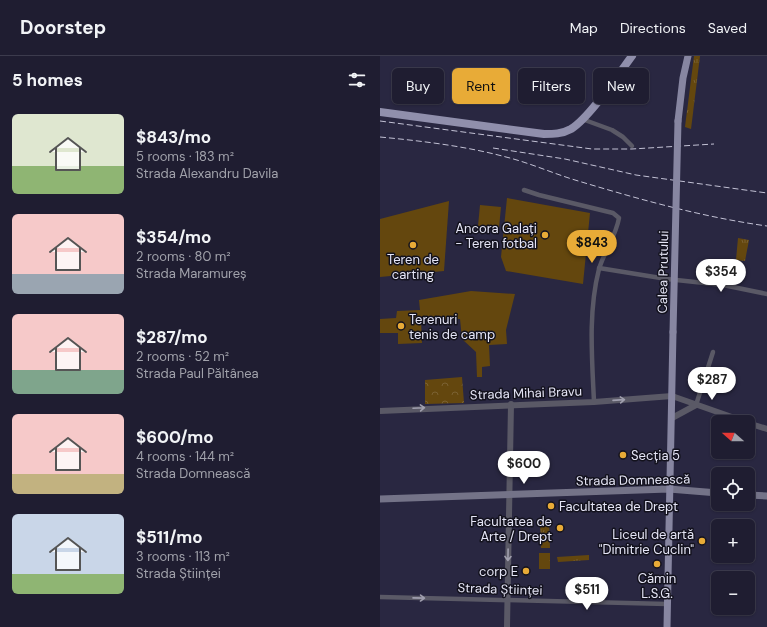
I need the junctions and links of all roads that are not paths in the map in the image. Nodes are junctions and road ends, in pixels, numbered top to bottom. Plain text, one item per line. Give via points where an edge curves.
1 (632, 56) edge
2 (688, 56) edge
3 (380, 112) edge
4 (582, 119) junction
5 (632, 146) dead end
6 (524, 190) dead end
7 (599, 268) junction
8 (767, 294) edge
9 (713, 352) dead end
10 (672, 396) junction
11 (594, 402) junction
12 (511, 404) junction
13 (696, 405) junction
14 (380, 411) edge
15 (726, 415) edge
16 (672, 418) junction
17 (755, 425) edge
18 (767, 429) edge
19 (670, 489) junction
20 (711, 492) edge
21 (509, 495) junction
22 (755, 495) edge
23 (767, 496) edge
24 (380, 499) edge
25 (380, 598) edge
26 (507, 600) junction
27 (667, 604) junction
28 (507, 627) edge
29 (667, 627) edge

1 - 4 highway
2 - 10 main road, Calea Prutului, bridge via 678,121
3 - 4 highway via 551,134 565,131
4 - 5 street via 612,130 623,136
6 - 7 street via 618,215 619,220
7 - 8 street via 723,285
7 - 11 street via 592,322
9 - 13 street
11 -> 10 street, Strada Mihai Bravu
10 - 13 street
10 - 16 main road, Calea Prutului
11 - 12 street, Strada Mihai Bravu
14 -> 12 street, Strada Mihai Bravu
12 - 21 street
13 - 15 street
13 - 16 street
16 - 19 main road, Calea Prutului
17 - 18 street
19 - 20 main road, Strada Domnească
19 - 21 main road, Strada Domnească
19 - 27 main road, Calea Prutului
21 - 24 main road, Strada Domnească
21 -> 26 street
22 - 23 main road
25 -> 26 street, Strada Științei
26 - 27 street, Strada Științei
26 - 28 street
27 - 29 main road, Calea Prutului

